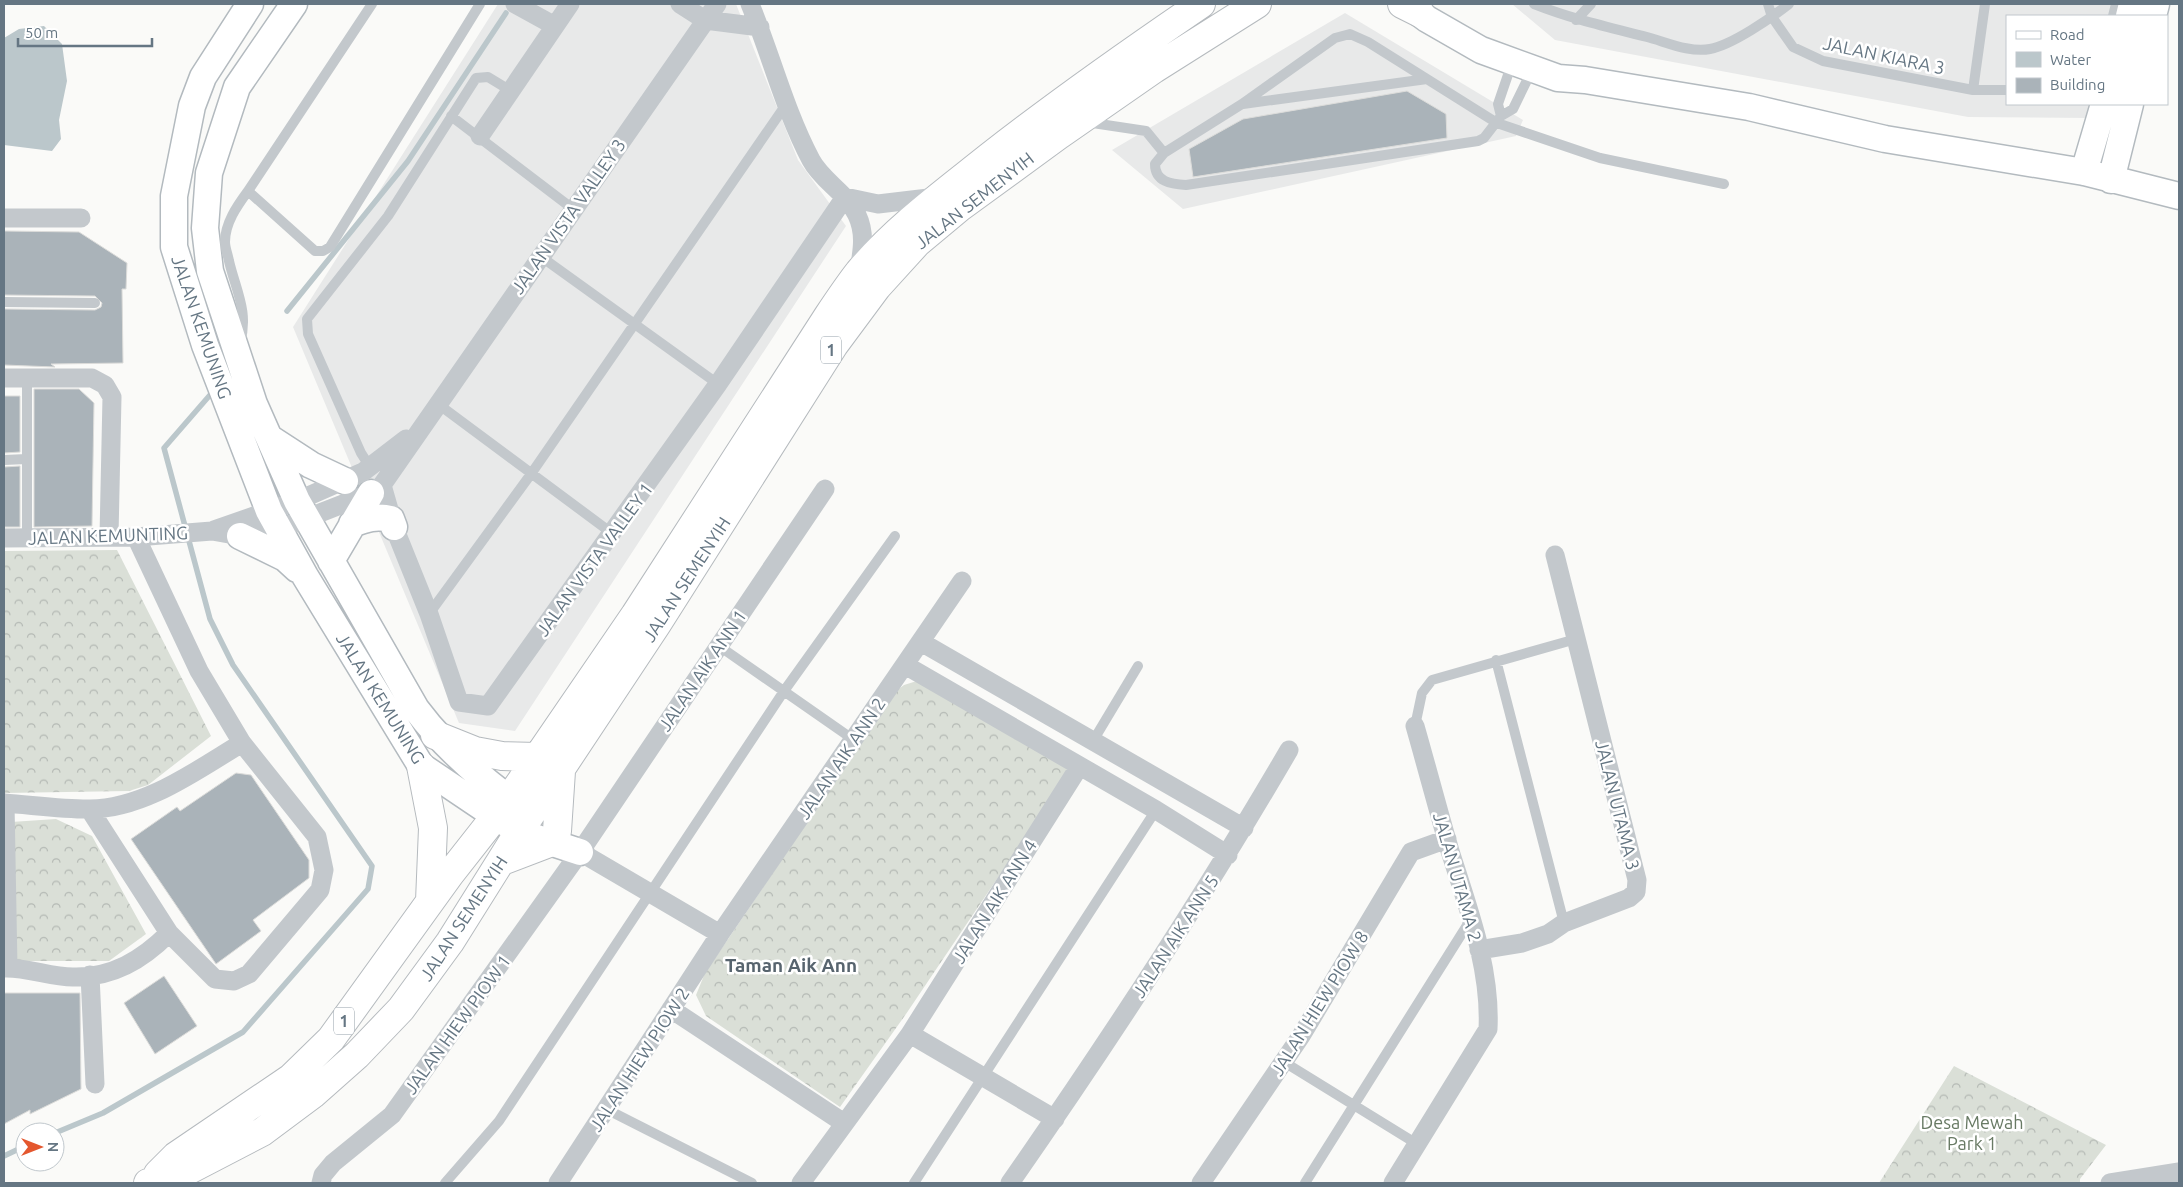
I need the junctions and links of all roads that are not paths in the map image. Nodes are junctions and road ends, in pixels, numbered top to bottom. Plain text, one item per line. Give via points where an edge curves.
1 (250, 4) edge
2 (294, 4) edge
3 (372, 4) edge
4 (480, 4) edge
5 (515, 4) edge
6 (570, 4) edge
7 (680, 4) edge
8 (750, 4) edge
9 (1201, 4) edge
10 (1257, 4) edge
11 (1534, 4) edge
12 (1591, 4) edge
13 (1768, 4) edge
14 (1789, 4) edge
15 (1985, 4) edge
16 (1415, 6) edge
17 (712, 8) edge
18 (1772, 17) junction
19 (1576, 20) junction
20 (555, 26) junction
21 (760, 27) junction
22 (1522, 66) junction
23 (1427, 79) junction
24 (1585, 80) junction
25 (1973, 90) junction
26 (2006, 90) edge
27 (511, 91) junction
28 (787, 103) junction
29 (1242, 104) junction
30 (2104, 105) edge
31 (2130, 105) edge
32 (451, 116) junction
33 (1499, 120) junction
34 (1078, 121) junction
35 (480, 136) junction
36 (1164, 153) junction
37 (2084, 172) junction
38 (2111, 180) junction
39 (1724, 184) dead end
40 (248, 191) junction
41 (940, 196) junction
42 (2179, 196) edge
43 (845, 197) junction
44 (573, 208) junction
45 (4, 218) edge
46 (81, 218) dead end
47 (540, 256) junction
48 (859, 273) junction
49 (4, 302) edge
50 (95, 302) dead end
51 (633, 323) junction
52 (237, 354) junction
53 (4, 378) edge
54 (27, 378) junction
55 (718, 384) junction
56 (438, 404) junction
57 (419, 429) junction
58 (272, 439) junction
59 (27, 459) junction
60 (4, 460) edge
61 (370, 467) junction
62 (531, 474) junction
63 (346, 481) junction
64 (377, 489) junction
65 (825, 489) dead end
66 (302, 510) junction
67 (274, 520) junction
68 (352, 524) junction
69 (394, 527) junction
70 (206, 531) junction
71 (613, 534) junction
72 (109, 536) junction
73 (240, 536) junction
74 (896, 536) dead end
75 (136, 537) junction
76 (4, 538) edge
77 (27, 538) junction
78 (1555, 556) dead end
79 (331, 561) junction
80 (305, 576) junction
81 (962, 581) dead end
82 (429, 614) junction
83 (1576, 639) junction
84 (920, 642) junction
85 (719, 646) junction
86 (1496, 660) junction
87 (905, 664) junction
88 (1138, 666) dead end
89 (784, 691) junction
90 (1415, 726) joint
91 (435, 735) junction
92 (854, 740) junction
93 (1093, 741) junction
94 (242, 743) junction
95 (1289, 750) dead end
96 (537, 757) junction
97 (421, 766) junction
98 (1079, 767) junction
99 (561, 769) junction
100 (4, 803) edge
101 (90, 810) junction
102 (1156, 810) junction
103 (514, 816) junction
104 (1244, 828) junction
105 (554, 836) junction
106 (1447, 839) junction
107 (580, 852) junction
108 (1228, 855) junction
109 (502, 861) junction
110 (650, 893) junction
111 (430, 902) junction
112 (1471, 918) junction
113 (1564, 923) junction
114 (168, 933) junction
115 (720, 934) junction
116 (1479, 950) junction
117 (6, 968) edge
118 (90, 975) junction
119 (671, 1009) junction
120 (910, 1034) junction
121 (1284, 1062) junction
122 (984, 1078) junction
123 (95, 1084) dead end
124 (1353, 1106) junction
125 (606, 1109) junction
126 (1055, 1119) junction
127 (844, 1123) junction
128 (1417, 1144) junction
129 (2177, 1176) edge
130 (563, 1182) edge
131 (149, 1183) edge
132 (321, 1183) edge
133 (445, 1183) edge
134 (752, 1183) edge
135 (801, 1183) edge
136 (914, 1183) edge
137 (1010, 1183) edge
138 (1201, 1183) edge
139 (1305, 1183) edge
140 (1394, 1183) edge
141 (2110, 1183) edge

1 - 67 street, JALAN KEMUNING via 203,77 192,106 174,196 174,247 204,345
2 - 52 street, JALAN KEMUNING via 237,87 209,173 205,228 210,270
3 - 40 lane
4 - 40 lane via 330,247 315,251
5 - 20 street
6 - 20 street
7 - 17 street
8 - 21 street
9 - 41 main road, JALAN SEMENYIH / 1 via 1052,108
10 - 34 main road, JALAN SEMENYIH / 1
11 - 19 lane
12 - 19 lane
13 - 18 lane, JALAN KIARA 3
14 - 18 lane
15 - 25 lane
16 - 22 street via 1481,50
16 - 24 street via 1561,64
17 - 21 street
17 - 44 street, JALAN VISTA VALLEY 3
18 - 19 lane via 1710,49 1680,47
18 - 25 lane, JALAN KIARA 3 via 1794,47 1823,61
20 - 27 street
21 - 28 street
22 - 24 street via 1558,78
22 - 33 lane via 1498,104
22 - 33 lane via 1513,109
23 - 29 lane
23 - 29 lane via 1350,34 1335,38
23 - 33 lane
24 - 37 street via 1749,107 1886,140
25 - 26 lane, JALAN KIARA 3
27 - 32 lane via 488,77 476,78
27 - 35 street
28 - 43 street via 812,162
28 - 51 lane
29 - 36 lane
30 - 37 street
31 - 38 street
32 - 35 lane
32 - 61 lane via 388,216 307,319 308,334
33 - 36 lane via 1478,141 1186,185 1161,180 1155,164
33 - 39 lane via 1600,158
34 - 36 lane via 1146,131
34 - 99 main road, JALAN SEMENYIH / 1 via 917,243 877,287 834,345
35 - 44 lane
37 - 38 street
38 - 42 street
40 - 52 lane via 232,214 225,242 244,308 244,330
41 - 43 street via 878,204
41 - 48 main road, JALAN SEMENYIH / 1 via 892,238
43 - 48 street via 857,215 864,241
43 - 55 street, JALAN VISTA VALLEY 1
44 - 47 street, JALAN VISTA VALLEY 3
45 - 46 street
47 - 51 lane
47 - 56 street, JALAN VISTA VALLEY 3
48 - 96 main road, JALAN SEMENYIH / 1 via 635,615
49 - 50 lane
51 - 55 lane
51 - 62 lane
52 - 58 street, JALAN KEMUNING via 254,404
53 - 54 street
54 - 59 lane
54 - 72 street via 92,378 105,385 112,397
55 - 71 street, JALAN VISTA VALLEY 1
56 - 57 street, JALAN VISTA VALLEY 3
56 - 62 lane
57 - 61 street, JALAN VISTA VALLEY 3
57 - 64 street, JALAN VISTA VALLEY 3
58 - 63 street via 311,465
58 - 66 street, JALAN KEMUNING
59 - 60 lane
59 - 77 lane
61 - 63 street, JALAN VISTA VALLEY 3
62 - 71 lane
62 - 82 lane
63 - 66 street, JALAN VISTA VALLEY 3
64 - 66 street
64 - 68 street
64 - 69 street, JALAN VISTA VALLEY 1
65 - 85 street, JALAN AIK ANN 1
66 - 67 street
66 - 79 street, JALAN KEMUNING
67 - 70 street
67 - 73 street
67 - 80 street, JALAN KEMUNING
68 - 69 street via 384,517 391,519
68 - 79 street
69 - 82 street, JALAN VISTA VALLEY 1
70 - 73 street
70 - 75 street, JALAN KEMUNTING
71 - 82 street, JALAN VISTA VALLEY 1 via 488,706 459,702
72 - 75 street, JALAN KEMUNTING
72 - 77 street, JALAN KEMUNTING
73 - 80 street via 285,558
74 - 89 lane
75 - 94 street via 199,671
76 - 77 street, JALAN KEMUNTING
78 - 83 street, JALAN UTAMA 3
79 - 91 street, JALAN KEMUNING via 416,709
80 - 97 street, JALAN KEMUNING
81 - 84 street, JALAN AIK ANN 2
83 - 86 lane
83 - 113 street, JALAN UTAMA 3 via 1637,880 1636,892 1629,898
84 - 87 street, JALAN AIK ANN 2
84 - 93 street
85 - 89 lane
85 - 107 street, JALAN AIK ANN 1
86 - 90 lane via 1432,680 1422,693
86 - 113 lane
87 - 92 street, JALAN AIK ANN 2
87 - 98 street
88 - 93 lane
89 - 92 lane
89 - 110 lane
90 - 106 street, JALAN UTAMA 2
91 - 96 main road via 475,751
91 - 103 street, JALAN KEMUNING
92 - 115 street, JALAN AIK ANN 2
93 - 104 street
94 - 101 street via 166,790 131,802
94 - 114 street via 317,837 324,870 320,890 249,974 234,981 215,979
95 - 104 street, JALAN AIK ANN 5
96 - 103 main road, JALAN SEMENYIH / 1
97 - 103 street, JALAN KEMUNING
97 - 111 main road via 433,828
98 - 102 street
98 - 120 street, JALAN AIK ANN 4
99 - 103 main road, JALAN SEMENYIH / 1
99 - 105 main road
100 - 101 street
100 - 117 street
101 - 114 street
102 - 108 street
102 - 122 lane
103 - 105 street
103 - 109 main road, JALAN SEMENYIH / 1
103 - 111 main road, JALAN SEMENYIH / 1
104 - 108 street, JALAN AIK ANN 5
105 - 107 street
105 - 109 main road
106 - 112 street, JALAN UTAMA 2
106 - 121 street, JALAN HIEW PIOW 8 via 1411,852
107 - 110 street
107 - 132 street, JALAN HIEW PIOW 1 via 392,1115 333,1163
108 - 126 street, JALAN AIK ANN 5
109 - 131 main road, JALAN SEMENYIH / 1 via 450,942 401,1009 357,1055 313,1094 262,1132 186,1171
110 - 115 street
110 - 133 lane via 499,1122
111 - 131 main road, JALAN SEMENYIH / 1 via 331,1039 291,1078 176,1156
112 - 116 street, JALAN UTAMA 2
112 - 124 lane
113 - 116 street, JALAN UTAMA 3 via 1548,934 1522,943
114 - 118 street via 148,954 120,970
115 - 119 street, JALAN HIEW PIOW 2
116 - 128 street, JALAN UTAMA 2 via 1487,987 1488,1029
117 - 118 street via 74,977
118 - 123 street
119 - 125 street, JALAN HIEW PIOW 2
119 - 127 street
120 - 122 street
120 - 127 street, JALAN AIK ANN 4
121 - 124 lane
121 - 138 street, JALAN HIEW PIOW 8
122 - 126 street
122 - 136 lane
124 - 128 lane
124 - 139 lane
125 - 130 street, JALAN HIEW PIOW 2
125 - 134 lane
126 - 137 street, JALAN AIK ANN 5
127 - 135 street, JALAN AIK ANN 4
128 - 140 street
129 - 141 street

